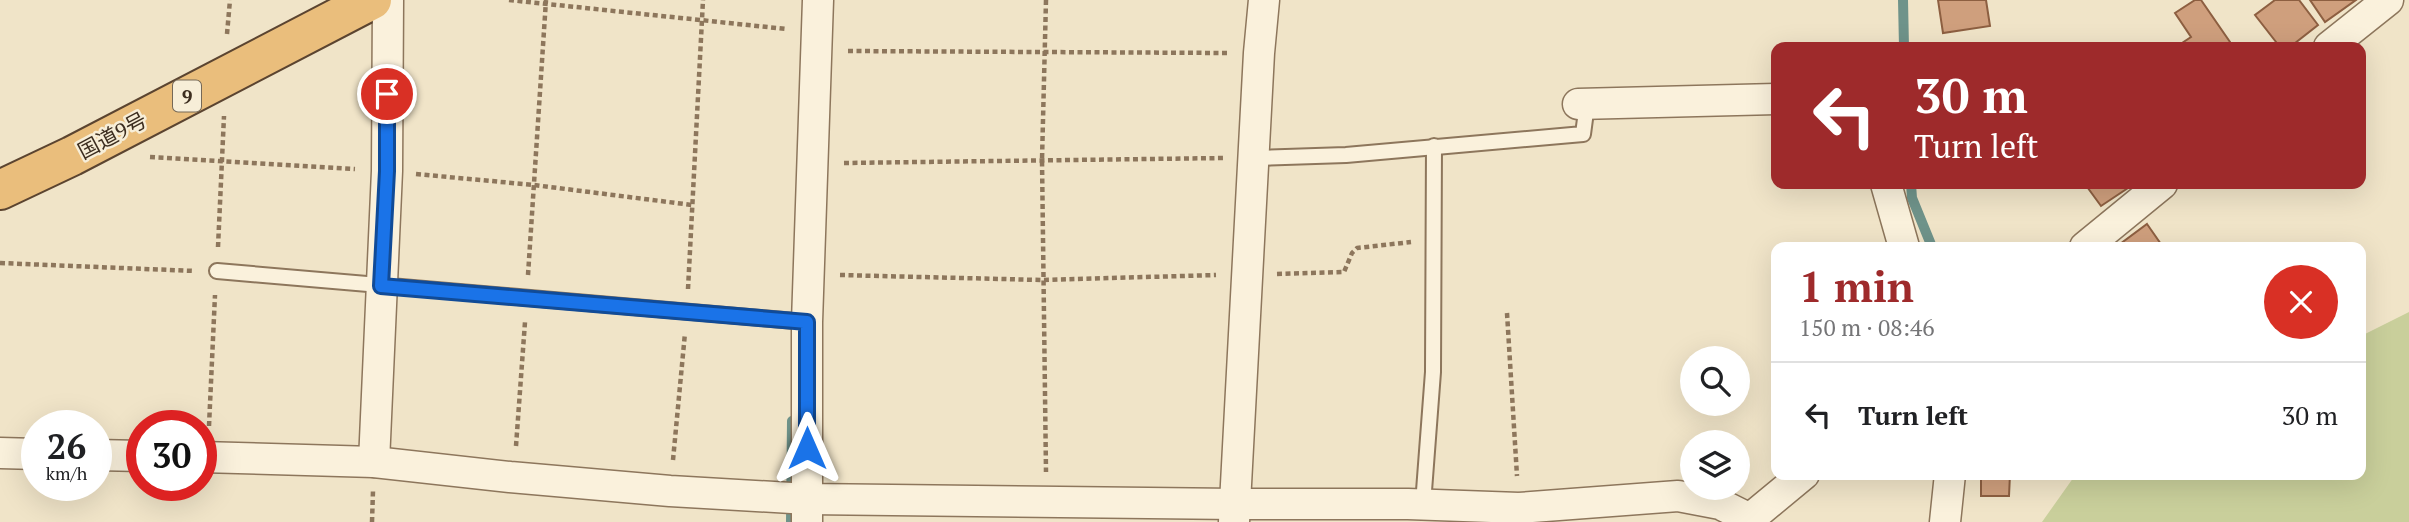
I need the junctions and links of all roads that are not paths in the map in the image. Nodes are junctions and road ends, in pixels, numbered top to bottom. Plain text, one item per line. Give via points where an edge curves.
1 (372, 0) edge
2 (388, 0) edge
3 (818, 0) edge
4 (1264, 0) edge
5 (2388, 0) edge
6 (2335, 42) edge
7 (1771, 99) edge
8 (1582, 104) joint
9 (1434, 146) junction
10 (1255, 158) junction
11 (1887, 189) edge
12 (2156, 189) edge
13 (0, 190) edge
14 (1903, 242) edge
15 (2091, 242) edge
16 (217, 271) road end
17 (381, 286) junction
18 (807, 322) junction
19 (0, 453) edge
20 (21, 454) edge
21 (217, 457) edge
22 (374, 462) junction
23 (1797, 480) edge
24 (1949, 480) edge
25 (798, 504) edge
26 (1413, 510) edge
27 (1235, 513) edge
28 (1748, 521) edge
29 (1945, 522) edge

1 - 13 highway, 国道9号 / 9
2 - 17 street
3 - 18 street
4 - 10 street
5 - 6 street
7 - 8 street
8 - 9 lane via 1583,134
9 - 10 lane
9 - 26 lane via 1433,372
10 - 27 street
11 - 14 street
12 - 15 street
16 - 17 lane
17 - 18 lane
17 - 22 street
18 - 25 street
19 - 20 street
21 - 22 street
22 - 25 street
23 - 28 street
24 - 29 street
25 - 27 street via 1047,502
26 - 27 street
26 - 28 street via 1519,508 1678,496 1720,504

